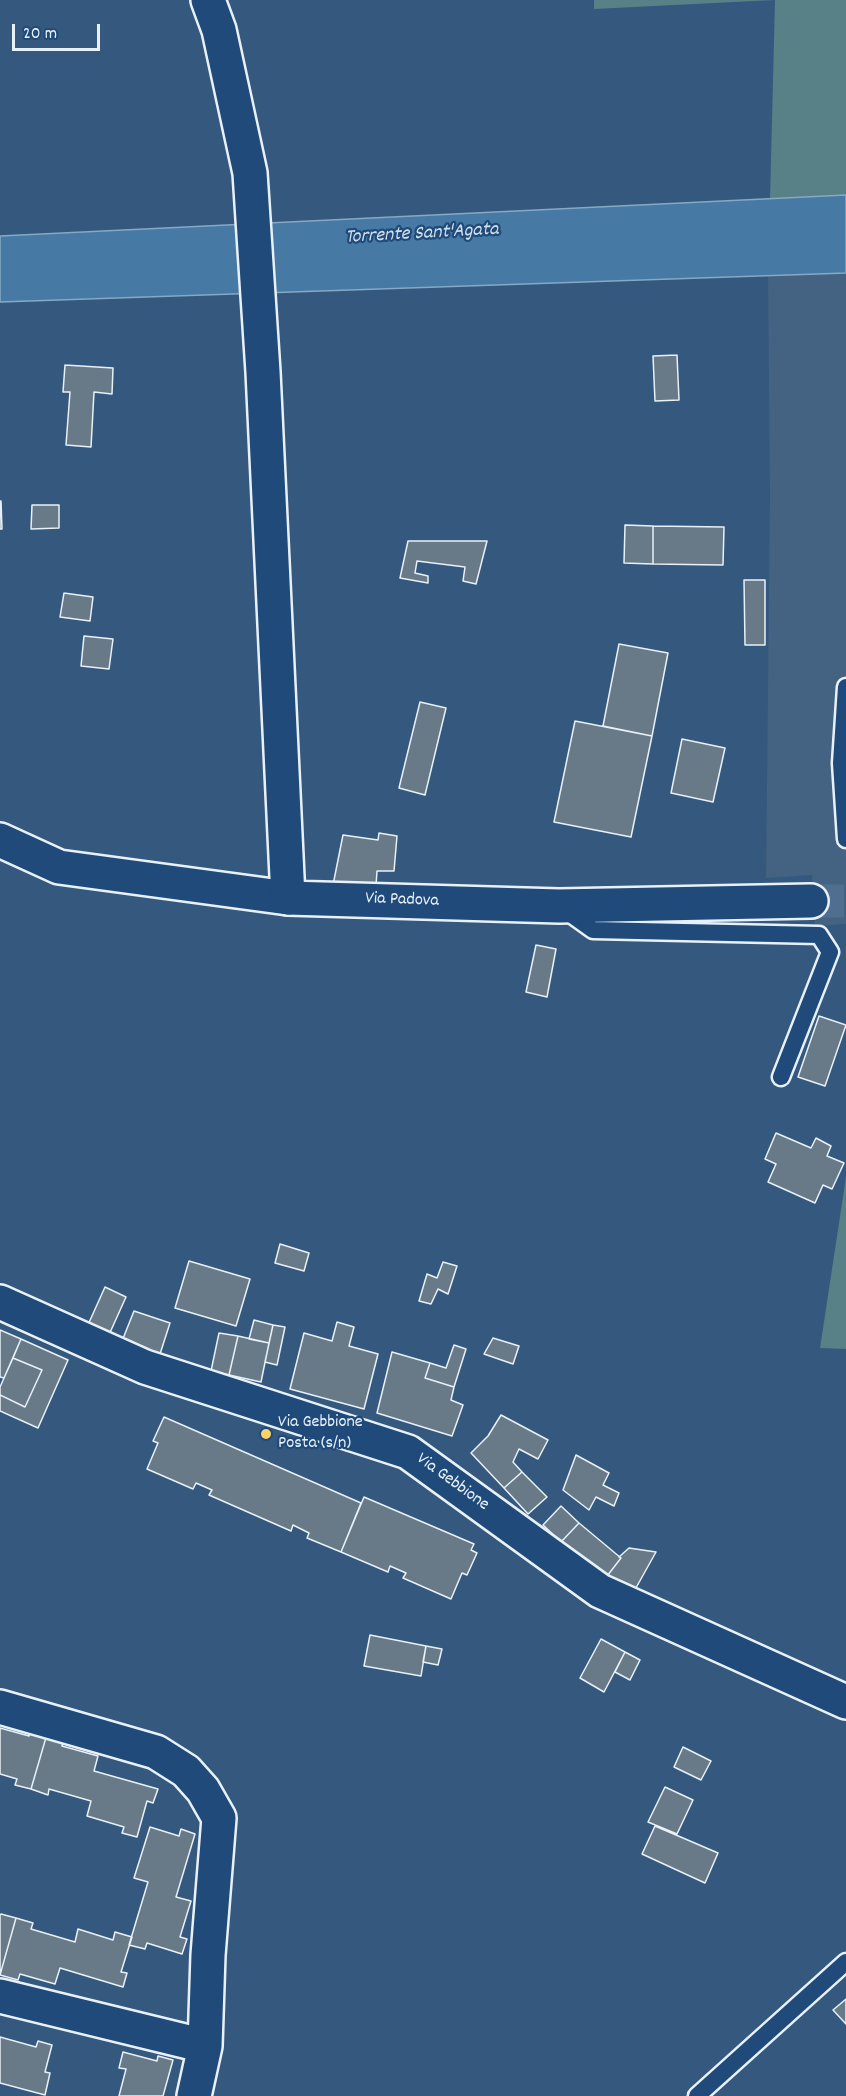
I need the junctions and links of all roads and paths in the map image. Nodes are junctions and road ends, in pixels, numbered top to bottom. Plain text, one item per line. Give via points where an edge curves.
1 (208, 0) edge
2 (846, 687) edge
3 (846, 839) edge
4 (0, 840) edge
5 (288, 898) junction
6 (811, 901) tunnel mouth
7 (560, 906) junction
8 (781, 1077) dead end
9 (0, 1302) edge
10 (846, 1702) edge
11 (0, 1707) edge
12 (846, 1962) edge
13 (0, 1996) edge
14 (206, 2046) junction
15 (194, 2096) edge
16 (697, 2096) edge

1 - 5 street via 219,30 250,172
2 - 3 lane via 841,763
4 - 5 street, Via Padova via 59,867
5 - 7 street, Via Padova
6 - 7 street, Via Padova
7 - 8 lane via 593,930 819,935 830,952
9 - 10 street, Via Gebbione via 145,1367 408,1452 600,1591
11 - 14 street via 156,1752 186,1771 203,1790 219,1818 208,1955
12 - 16 lane
13 - 14 street
14 - 15 street

